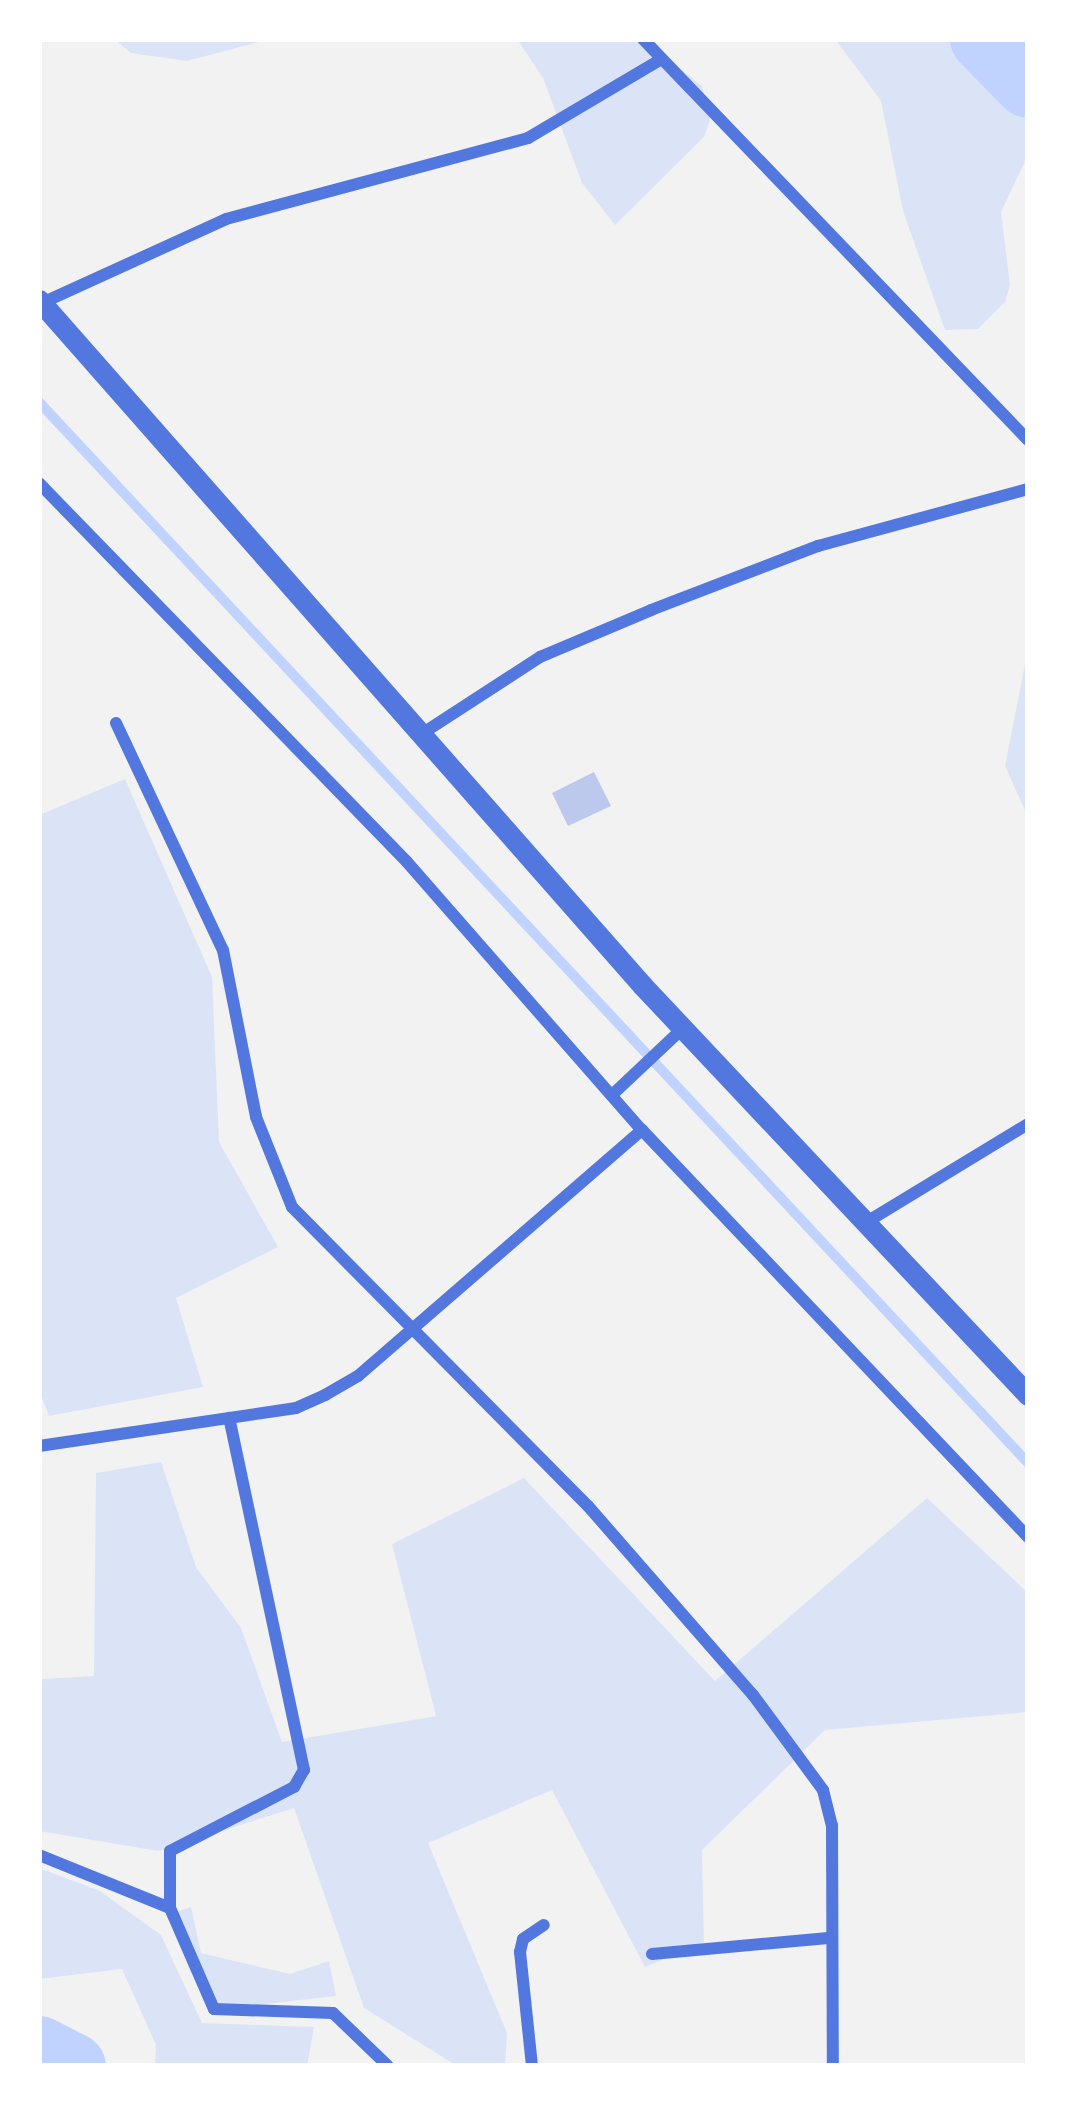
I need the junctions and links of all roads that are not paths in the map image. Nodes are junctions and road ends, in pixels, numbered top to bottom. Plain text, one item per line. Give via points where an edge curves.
1 (643, 39) edge
2 (660, 60) junction
3 (40, 302) edge
4 (1028, 440) edge
5 (39, 483) edge
6 (1028, 489) edge
7 (116, 723) dead end
8 (423, 733) junction
9 (675, 1035) junction
10 (611, 1095) junction
11 (1028, 1124) edge
12 (642, 1130) junction
13 (863, 1223) junction
14 (415, 1326) junction
15 (1028, 1394) edge
16 (229, 1418) junction
17 (39, 1428) edge
18 (42, 1445) edge
19 (1028, 1537) edge
20 (39, 1855) edge
21 (170, 1908) junction
22 (544, 1925) dead end
23 (828, 1938) junction
24 (652, 1954) dead end
25 (388, 2066) edge
26 (532, 2066) edge
27 (833, 2066) edge

1 - 2 street
2 - 3 street via 528,138 226,219
2 - 4 street
3 - 8 street
5 - 10 street via 407,862
6 - 8 street via 818,545 651,610 540,656
7 - 14 street via 223,950 256,1117 292,1207
8 - 9 street via 642,985
9 - 10 street
9 - 13 street
10 - 12 street
11 - 13 street
12 - 14 street
12 - 19 street
13 - 15 street
14 - 16 street via 325,1395
14 - 23 street via 588,1506 812,1769 832,1825
16 - 18 street
16 - 21 street via 304,1770 294,1786 170,1851
17 - 18 street
20 - 21 street
21 - 25 street via 214,2009 333,2013
22 - 26 street via 523,1939 520,1952
23 - 24 street
23 - 27 street

